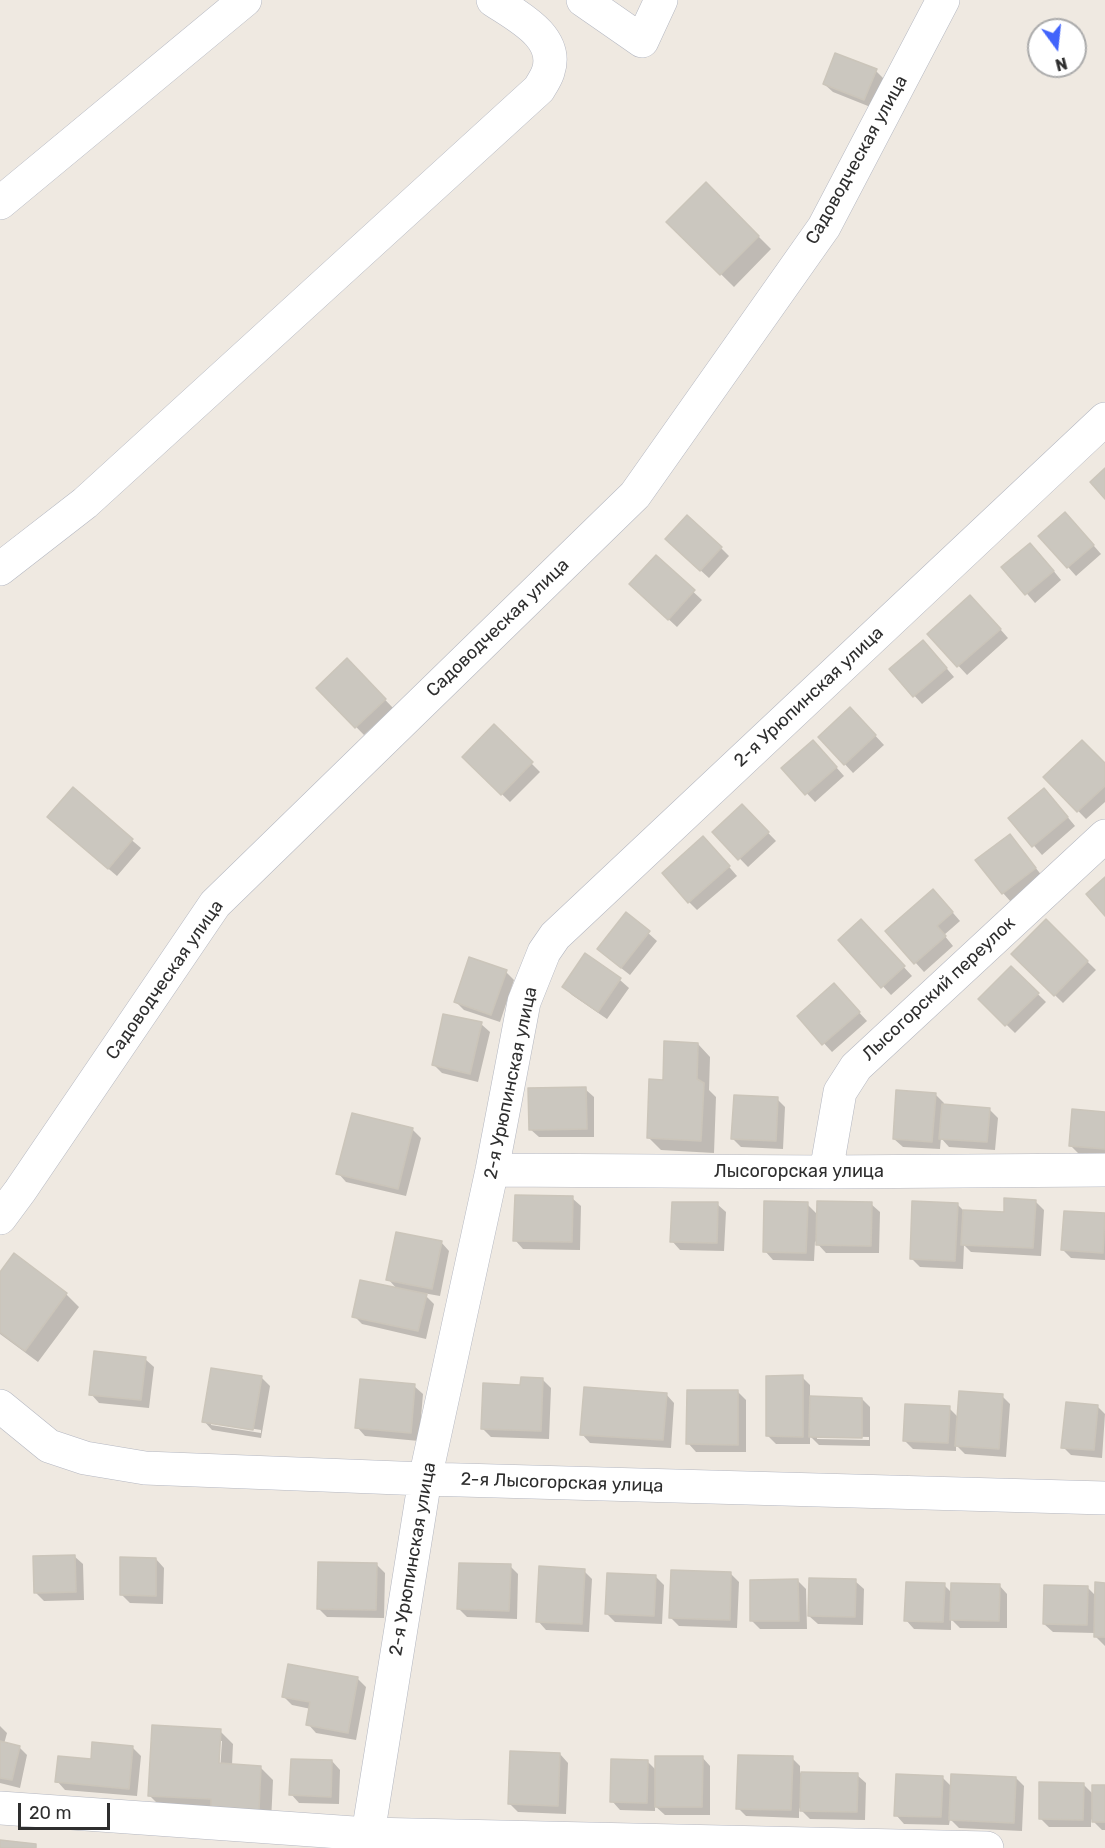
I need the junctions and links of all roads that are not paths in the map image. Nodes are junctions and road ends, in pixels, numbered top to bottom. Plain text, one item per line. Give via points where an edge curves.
1 (245, 0) edge
2 (493, 0) edge
3 (584, 0) edge
4 (661, 0) edge
5 (943, 0) edge
6 (0, 203) edge
7 (1105, 419) edge
8 (0, 569) edge
9 (1105, 836) edge
10 (492, 1170) junction
11 (1105, 1170) edge
12 (826, 1172) junction
13 (10, 1185) edge
14 (0, 1218) edge
15 (0, 1406) edge
16 (425, 1479) junction
17 (1105, 1498) edge
18 (0, 1808) edge
19 (368, 1834) junction
20 (987, 1848) edge

1 - 6 street
2 - 8 street via 528,24 547,45 548,72 539,89 85,503
3 - 4 street via 642,41
5 - 13 street, Садоводческая улица via 824,227 635,495 215,904
7 - 10 street, 2-я Урюпинская улица via 555,936 544,952 524,1002
9 - 12 street, Лысогорский переулок via 856,1067 840,1092
10 - 12 street, Лысогорская улица
10 - 16 street, 2-я Урюпинская улица
11 - 12 street, Лысогорская улица
13 - 14 street, Садоводческая улица
15 - 16 street, 2-я Лысогорская улица via 49,1446 95,1460 145,1468
16 - 17 street, 2-я Лысогорская улица
16 - 19 street, 2-я Урюпинская улица
18 - 19 street
19 - 20 street

